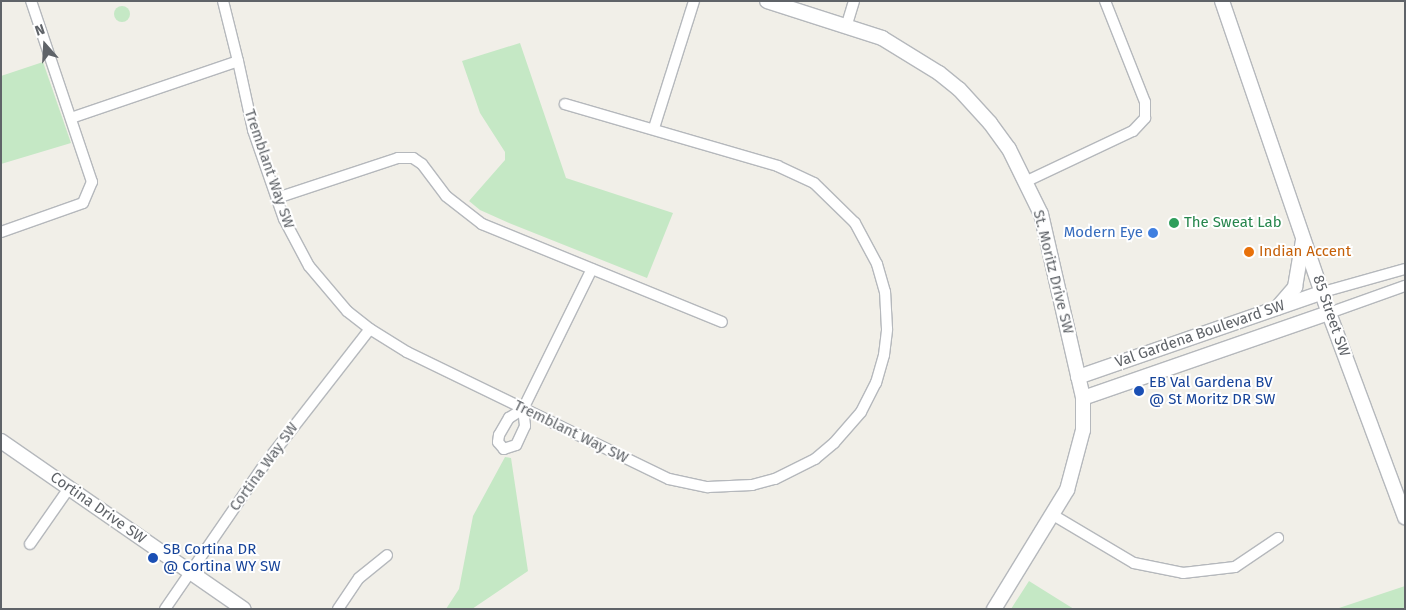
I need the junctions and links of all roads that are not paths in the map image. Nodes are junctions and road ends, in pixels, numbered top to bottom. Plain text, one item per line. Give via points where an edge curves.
1 (31, 1) edge
2 (223, 1) edge
3 (694, 1) edge
4 (767, 1) edge
5 (854, 1) edge
6 (1105, 1) edge
7 (1222, 1) edge
8 (846, 24) junction
9 (238, 60) junction
10 (565, 104) dead end
11 (71, 118) junction
12 (654, 128) junction
13 (1027, 181) junction
14 (277, 198) junction
15 (1, 232) edge
16 (1304, 236) junction
17 (592, 269) junction
18 (1405, 269) edge
19 (1405, 286) edge
20 (1323, 292) junction
21 (1277, 308) junction
22 (1329, 313) junction
23 (722, 322) dead end
24 (370, 329) junction
25 (1078, 376) junction
26 (1083, 398) junction
27 (523, 408) junction
28 (1, 441) edge
29 (69, 488) junction
30 (1053, 515) junction
31 (1405, 517) edge
32 (1278, 538) dead end
33 (30, 544) dead end
34 (387, 555) dead end
35 (191, 571) junction
36 (165, 609) edge
37 (244, 609) edge
38 (338, 609) edge
39 (994, 609) edge

1 - 11 street
2 - 9 street, Tremblant Way SW
3 - 12 street
4 - 8 street, St. Moritz Drive SW
5 - 8 street
6 - 13 street via 1145,102 1145,118 1133,131
7 - 16 street, 85 Street SW
8 - 13 street, St. Moritz Drive SW via 901,48 959,89 990,123
9 - 11 street
9 - 14 street, Tremblant Way SW via 254,130
10 - 12 street, Tremblant Way SW
11 - 15 street via 92,176 88,197 76,206
12 - 27 street, Tremblant Way SW via 799,174 825,192 855,223 877,264 886,309 884,355 869,398 851,425 815,459 775,479 732,487 708,487 669,480
13 - 25 street, St. Moritz Drive SW via 1041,214
14 - 17 street via 398,158 413,158 422,164 446,196 482,224
14 - 24 street, Tremblant Way SW via 309,266 347,311
16 - 20 street, 85 Street SW
16 - 21 street via 1295,287
17 - 23 street
17 - 27 street
18 - 20 street
19 - 22 street
20 - 21 street, Val Gardena Boulevard SW
20 - 22 street, 85 Street SW
21 - 25 street, Val Gardena Boulevard SW
22 - 26 street, Val Gardena Boulevard SW
22 - 31 street, 85 Street SW
24 - 27 street, Tremblant Way SW via 393,345
24 - 35 street, Cortina Way SW via 264,465
25 - 26 street, St. Moritz Drive SW
26 - 30 street, St. Moritz Drive SW via 1083,430 1075,472
28 - 29 street, Cortina Drive SW
29 - 33 street
29 - 35 street, Cortina Drive SW
30 - 32 street via 1134,563 1183,573 1235,567
30 - 39 street, St. Moritz Drive SW
34 - 38 street via 359,578
35 - 36 street, Cortina Way SW
35 - 37 street, Cortina Drive SW

